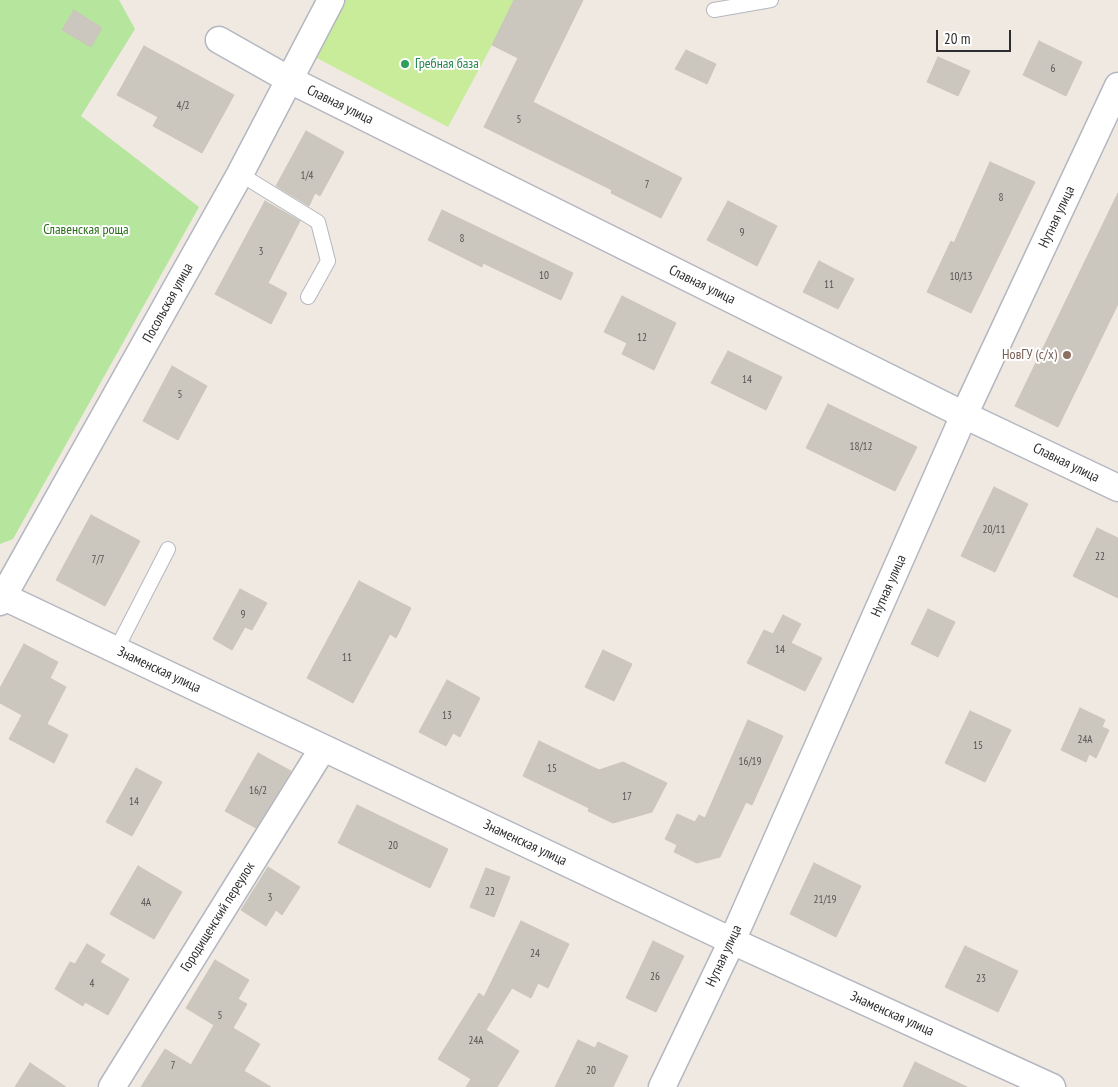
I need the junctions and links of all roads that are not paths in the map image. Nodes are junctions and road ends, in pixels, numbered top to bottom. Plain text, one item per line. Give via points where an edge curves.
1 (331, 0) edge
2 (771, 0) edge
3 (714, 10) dead end
4 (218, 40) dead end
5 (288, 79) junction
6 (1118, 86) edge
7 (240, 174) junction
8 (308, 297) dead end
9 (964, 414) junction
10 (1118, 488) edge
11 (168, 549) dead end
12 (1, 598) edge
13 (116, 650) junction
14 (323, 748) junction
15 (732, 941) junction
16 (112, 1087) edge
17 (662, 1087) edge
18 (1052, 1087) edge

1 - 5 street, Посольская улица
2 - 3 lane
4 - 5 street, Славная улица
5 - 7 street, Посольская улица
5 - 9 street, Славная улица
6 - 9 street, Нутная улица
7 - 8 lane via 318,222 328,261
7 - 12 street, Посольская улица
9 - 10 street, Славная улица
9 - 15 street, Нутная улица
11 - 13 lane
12 - 13 street, Знаменская улица
13 - 14 street, Знаменская улица
14 - 15 street, Знаменская улица
14 - 16 street, Городищенский переулок
15 - 17 street, Нутная улица
15 - 18 street, Знаменская улица

